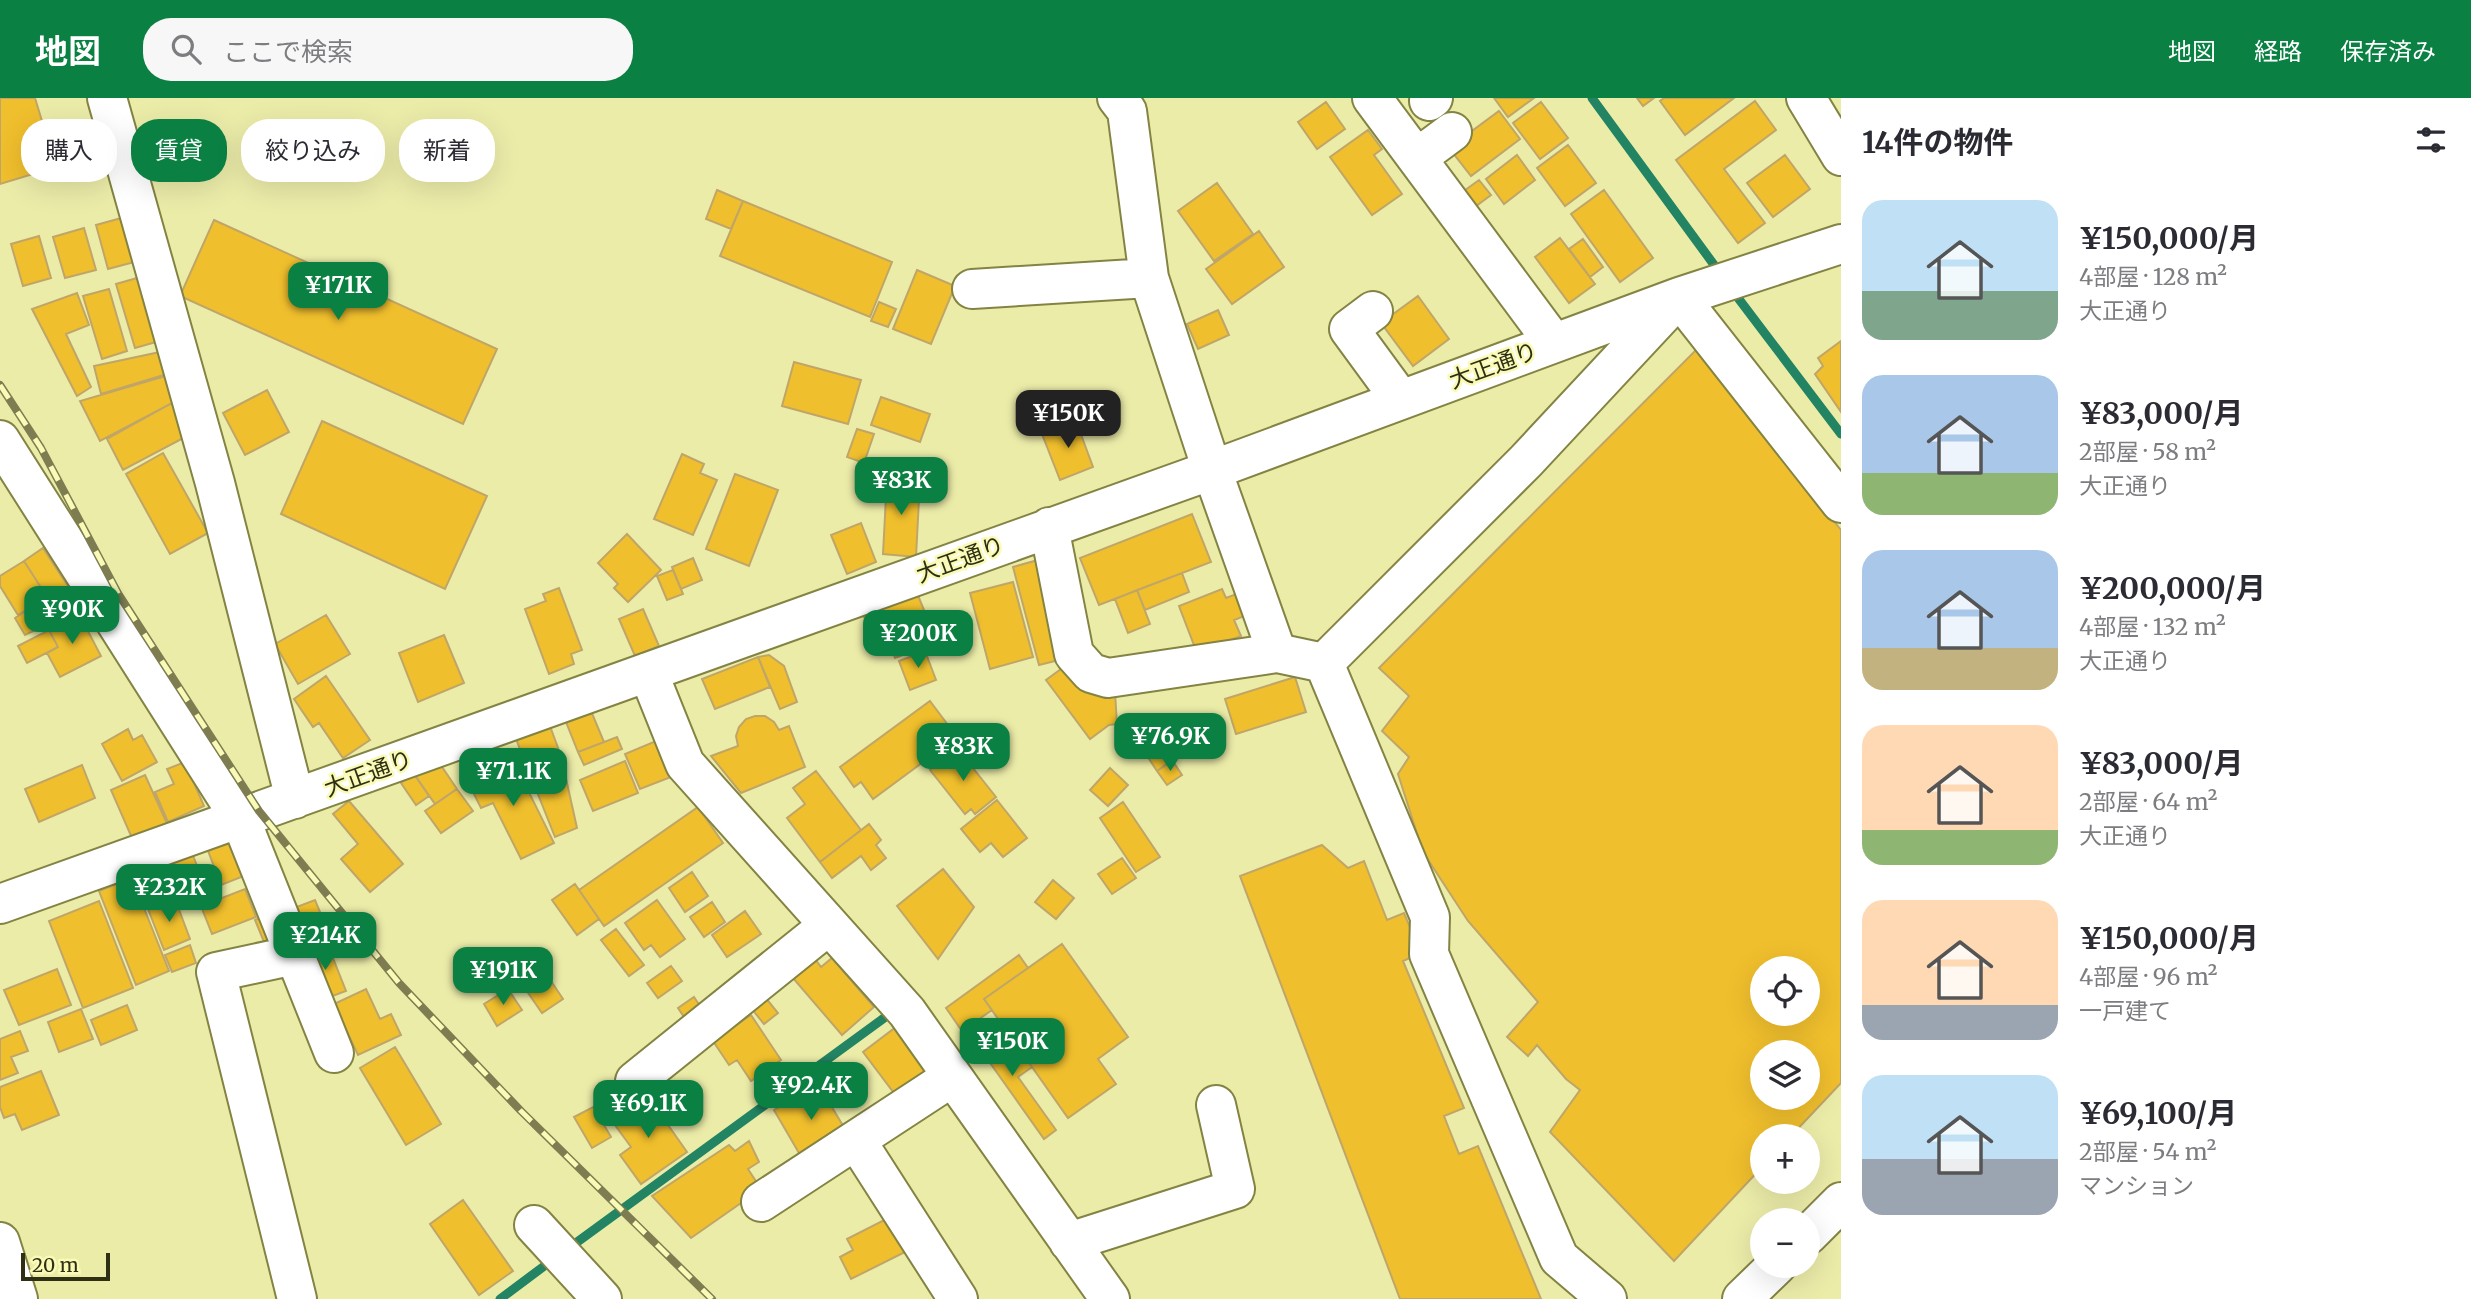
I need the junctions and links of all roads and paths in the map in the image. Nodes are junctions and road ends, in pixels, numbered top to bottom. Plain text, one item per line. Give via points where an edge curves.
1 (107, 98) edge
2 (1117, 98) edge
3 (1372, 98) edge
4 (1806, 98) edge
5 (1452, 132) dead end
6 (1841, 156) edge
7 (1417, 158) junction
8 (1841, 244) edge
9 (1149, 278) junction
10 (972, 289) dead end
11 (1679, 297) junction
12 (1373, 311) dead end
13 (1554, 343) junction
14 (1401, 400) junction
15 (0, 440) edge
16 (1212, 470) junction
17 (1841, 503) edge
18 (1049, 527) junction
19 (1277, 653) junction
20 (1324, 663) junction
21 (649, 672) junction
22 (295, 799) junction
23 (240, 818) junction
24 (0, 904) edge
25 (829, 925) junction
26 (295, 955) junction
27 (334, 1053) dead end
28 (952, 1077) junction
29 (635, 1081) dead end
30 (1216, 1105) dead end
31 (856, 1140) junction
32 (761, 1202) dead end
33 (1841, 1202) edge
34 (1820, 1223) edge
35 (534, 1225) dead end
36 (1069, 1241) junction
37 (0, 1242) edge
38 (1764, 1278) edge
39 (18, 1299) edge
40 (296, 1299) edge
41 (602, 1299) edge
42 (958, 1299) edge
43 (1110, 1299) edge
44 (1607, 1299) edge
45 (1742, 1299) edge

1 - 22 main road via 215,484
2 - 9 main road via 1127,111
3 - 7 main road
4 - 6 main road
5 - 7 main road
7 - 13 main road
8 - 11 main road, 大正通り
9 - 10 main road
9 - 16 main road
11 - 13 main road, 大正通り
11 - 17 main road
11 - 20 main road via 1526,461
12 - 14 main road via 1349,329
13 - 14 main road, 大正通り
14 - 16 main road, 大正通り
15 - 23 main road
16 - 18 main road, 大正通り
16 - 19 main road
18 - 19 main road via 1074,654 1091,673 1108,678
18 - 21 main road, 大正通り
19 - 20 main road
20 - 44 main road via 1430,917 1429,954 1559,1258
21 - 22 main road, 大正通り
21 - 25 main road via 685,764
22 - 23 main road, 大正通り
23 - 24 main road, 大正通り
23 - 26 main road
25 - 28 main road via 907,1012
25 - 29 main road
26 - 27 main road
26 - 40 main road via 216,972
28 - 31 main road
28 - 36 main road
30 - 36 main road via 1235,1188
31 - 32 main road
31 - 42 main road
33 - 34 main road
35 - 41 main road
36 - 43 main road
37 - 39 main road
38 - 45 main road

